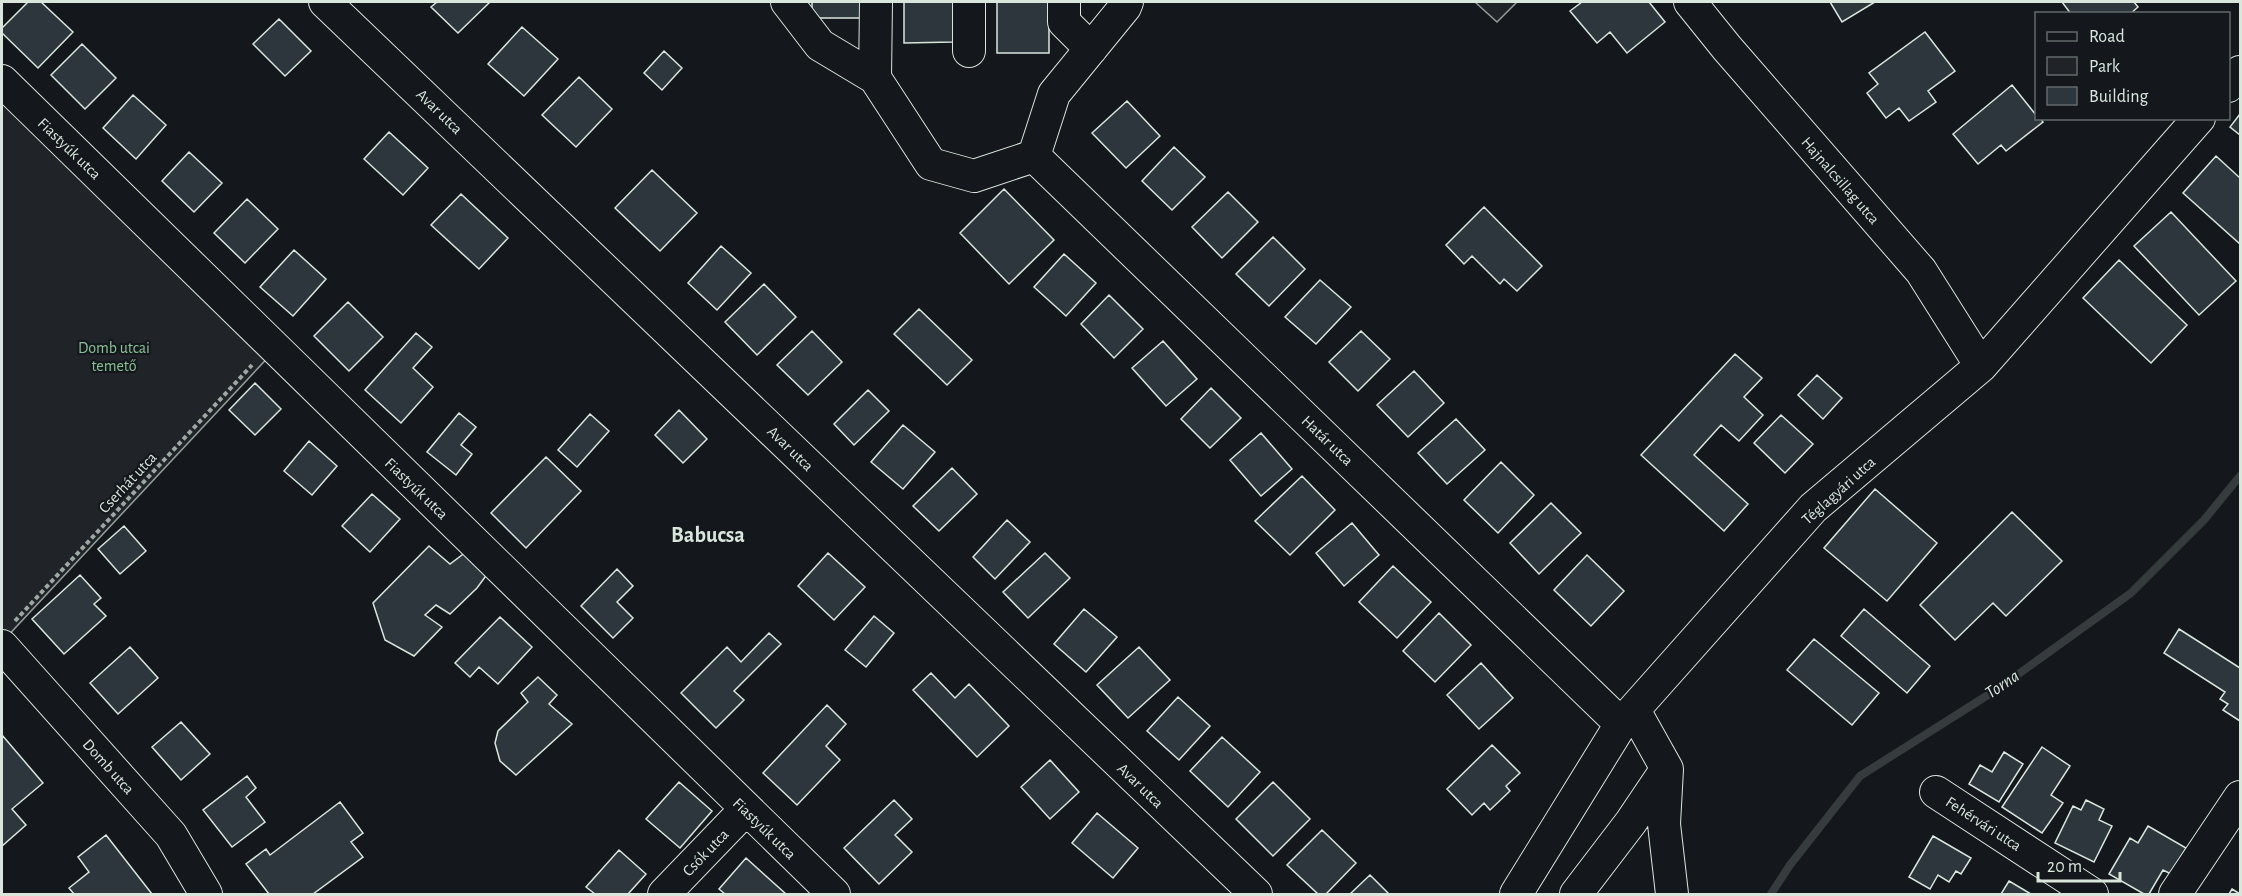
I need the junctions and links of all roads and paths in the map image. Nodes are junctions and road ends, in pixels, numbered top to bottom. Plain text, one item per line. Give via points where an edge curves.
1 (326, 2) edge
2 (787, 2) edge
3 (876, 2) edge
4 (969, 2) edge
5 (1064, 2) edge
6 (1127, 2) edge
7 (1690, 2) edge
8 (1091, 49) junction
9 (969, 51) dead end
10 (2241, 72) edge
11 (876, 78) junction
12 (2, 81) edge
13 (2230, 85) edge
14 (2197, 120) edge
15 (1034, 156) junction
16 (271, 344) junction
17 (1981, 366) junction
18 (5, 637) edge
19 (1628, 717) junction
20 (1667, 769) junction
21 (1936, 792) dead end
22 (2241, 797) edge
23 (745, 810) junction
24 (206, 894) edge
25 (664, 894) edge
26 (834, 894) edge
27 (1256, 894) edge
28 (1516, 894) edge
29 (1576, 894) edge
30 (1672, 894) edge
31 (2092, 894) edge
32 (2175, 894) edge

1 - 27 street, Avar utca
2 - 11 street via 820,45
3 - 11 street
4 - 9 street
5 - 8 street via 1064,21
6 - 8 street
7 - 17 street, Hajnalcsillag utca via 1921,271
8 - 15 street via 1054,94
10 - 13 street
11 - 15 street via 931,164 974,176
12 - 16 street, Fiastyúk utca
14 - 17 street, Téglagyári utca
15 - 19 street, Határ utca
16 - 18 path, Cserhát utca
16 - 23 street, Fiastyúk utca
17 - 19 street, Téglagyári utca via 1813,508
18 - 24 street, Domb utca via 171,835
19 - 20 street, Határ utca
19 - 28 street, Téglagyári utca
20 - 29 street
20 - 30 street via 1664,824
21 - 31 street, Fehérvári utca
22 - 32 street
23 - 25 street, Csók utca
23 - 26 street, Fiastyúk utca

